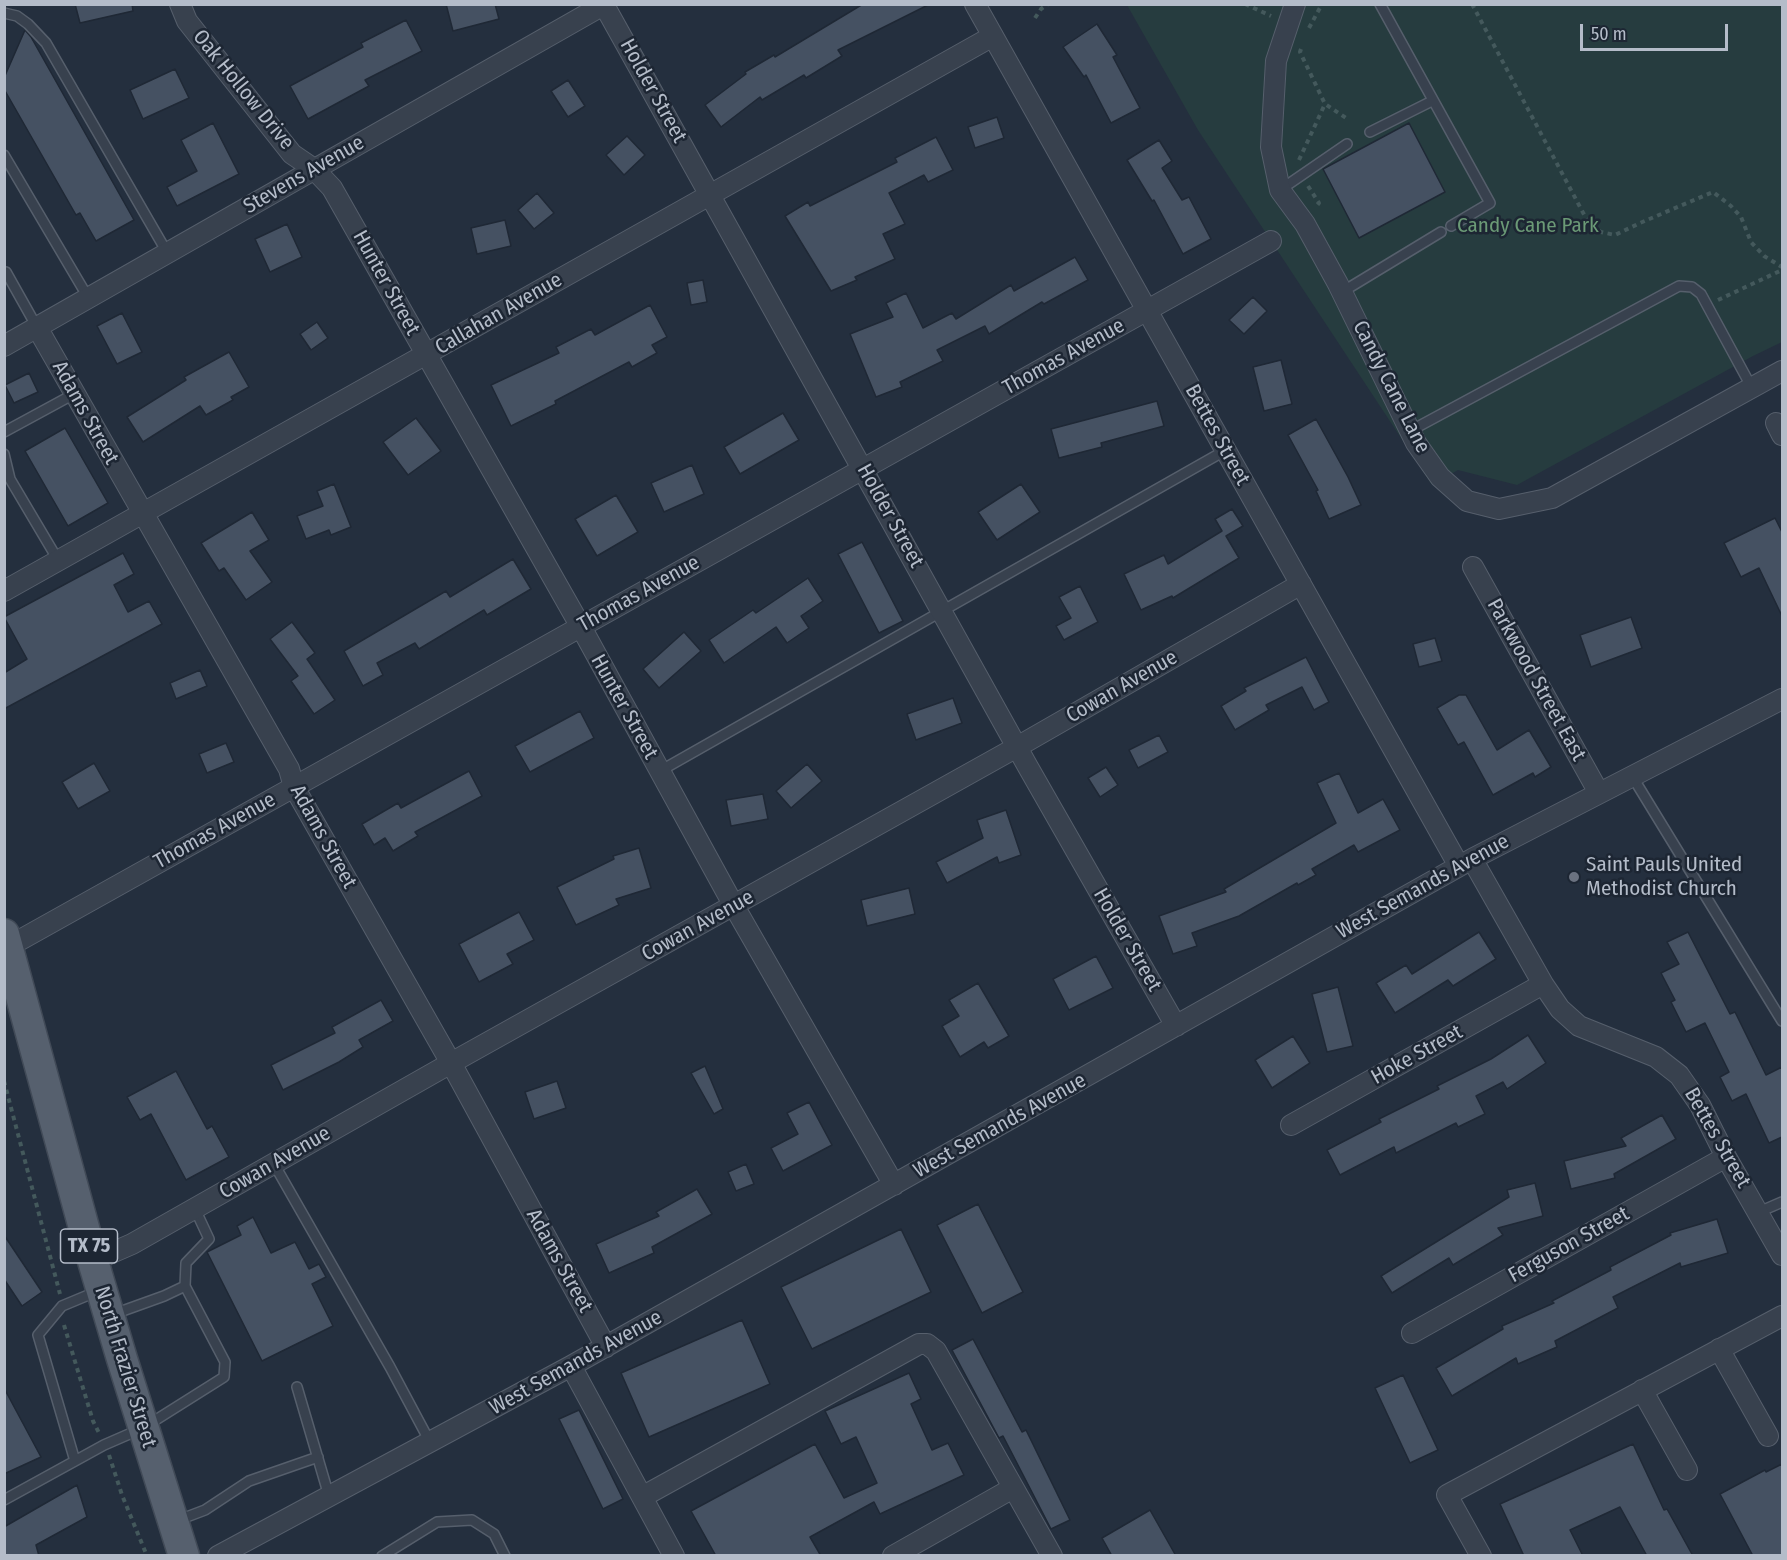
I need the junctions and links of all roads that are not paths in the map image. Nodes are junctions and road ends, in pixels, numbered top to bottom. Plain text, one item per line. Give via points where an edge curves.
1 (180, 4) edge
2 (975, 4) edge
3 (1295, 4) edge
4 (1380, 4) edge
5 (604, 5) edge
6 (4, 13) edge
7 (993, 36) junction
8 (1432, 101) junction
9 (1370, 132) dead end
10 (1347, 144) dead end
11 (4, 155) edge
12 (314, 169) junction
13 (1280, 190) junction
14 (710, 193) junction
15 (1451, 226) dead end
16 (1441, 232) dead end
17 (1271, 242) dead end
18 (168, 254) junction
19 (5, 272) edge
20 (1342, 292) junction
21 (89, 299) junction
22 (1147, 310) junction
23 (38, 328) junction
24 (4, 346) edge
25 (427, 355) junction
26 (1782, 371) edge
27 (1752, 388) junction
28 (74, 394) junction
29 (1410, 431) junction
30 (4, 432) edge
31 (1226, 450) junction
32 (4, 454) edge
33 (864, 469) junction
34 (142, 513) junction
35 (58, 560) junction
36 (1473, 567) dead end
37 (1301, 584) junction
38 (4, 591) edge
39 (942, 612) junction
40 (580, 627) junction
41 (1782, 699) edge
42 (1017, 747) junction
43 (660, 771) junction
44 (1632, 776) junction
45 (294, 787) junction
46 (1599, 793) junction
47 (1465, 863) junction
48 (734, 906) junction
49 (6, 943) edge
50 (1543, 984) junction
51 (1782, 1021) edge
52 (1176, 1026) junction
53 (451, 1063) junction
54 (1291, 1125) dead end
55 (1726, 1157) junction
56 (274, 1164) junction
57 (894, 1185) junction
58 (1782, 1202) edge
59 (195, 1209) junction
60 (1759, 1212) junction
61 (1782, 1255) edge
62 (185, 1286) junction
63 (101, 1289) junction
64 (1782, 1316) edge
65 (1412, 1333) dead end
66 (606, 1347) junction
67 (1719, 1349) junction
68 (572, 1366) junction
69 (297, 1387) dead end
70 (1642, 1390) junction
71 (143, 1428) junction
72 (1768, 1436) dead end
73 (430, 1442) junction
74 (318, 1457) junction
75 (75, 1461) junction
76 (1687, 1470) dead end
77 (1013, 1488) junction
78 (329, 1496) junction
79 (642, 1497) junction
80 (4, 1500) edge
81 (174, 1522) junction
82 (184, 1556) edge
83 (218, 1556) edge
84 (382, 1556) edge
85 (505, 1556) edge
86 (674, 1556) edge
87 (893, 1556) edge
88 (1052, 1556) edge
89 (1480, 1556) edge

1 - 12 street, Oak Hollow Drive via 187,21 292,154
2 - 7 street, Bettes Street
3 - 13 street, Candy Cane Lane via 1276,61 1271,147
4 - 8 lane
5 - 12 street, Stevens Avenue
5 - 14 street, Holder Street
6 - 18 lane via 17,15 46,44
7 - 14 street, Callahan Avenue
7 - 22 street, Bettes Street
8 - 9 lane
8 - 15 lane via 1490,203
10 - 13 lane
11 - 21 lane
12 - 18 street, Stevens Avenue
12 - 25 street, Hunter Street via 332,188
13 - 20 street, Candy Cane Lane via 1305,224
14 - 25 street, Callahan Avenue
14 - 33 street, Holder Street
16 - 20 lane
17 - 22 street, Thomas Avenue
18 - 21 street, Stevens Avenue
19 - 23 lane
20 - 29 street, Candy Cane Lane
21 - 23 street, Stevens Avenue
22 - 31 street, Bettes Street
22 - 33 street, Thomas Avenue
23 - 24 street, Stevens Avenue
23 - 28 street, Adams Street
25 - 34 street, Callahan Avenue
25 - 40 street, Hunter Street
26 - 27 street, Candy Cane Lane
27 - 29 street, Candy Cane Lane via 1552,498 1499,509 1467,501 1440,477
27 - 29 lane via 1701,294 1692,287 1679,286
28 - 30 lane
28 - 34 street, Adams Street
31 - 37 street, Bettes Street
31 - 39 lane
32 - 35 lane via 10,479
33 - 39 street, Holder Street
33 - 40 street, Thomas Avenue
34 - 35 street, Callahan Avenue
34 - 45 street, Adams Street via 288,769
35 - 38 street, Callahan Avenue
36 - 46 street, Parkwood Street East
37 - 42 street, Cowan Avenue
37 - 47 street, Bettes Street
39 - 42 street, Holder Street
39 - 43 lane
40 - 43 street, Hunter Street
40 - 45 street, Thomas Avenue
41 - 44 street, West Semands Avenue
42 - 48 street, Cowan Avenue
42 - 52 street, Holder Street
43 - 48 street, Hunter Street
44 - 46 street, West Semands Avenue
44 - 51 lane
45 - 49 street, Thomas Avenue
45 - 53 street, Adams Street
46 - 47 street, West Semands Avenue
47 - 50 street, Bettes Street
47 - 52 street, West Semands Avenue
48 - 53 street, Cowan Avenue
48 - 57 street, Hunter Street
49 - 63 main road, North Frazier Street / TX 75
50 - 54 street, Hoke Street
50 - 55 street, Bettes Street via 1578,1026 1656,1057 1679,1075 1700,1105
52 - 57 street, West Semands Avenue
53 - 56 street, Cowan Avenue
53 - 66 street, Adams Street
55 - 60 street, Bettes Street
55 - 65 street, Ferguson Street
56 - 59 street, Cowan Avenue
56 - 73 lane
57 - 66 street, West Semands Avenue
58 - 60 lane
59 - 62 lane via 209,1239 186,1263
59 - 63 street, Cowan Avenue via 132,1244
60 - 61 street, Bettes Street
62 - 63 lane via 164,1296
62 - 71 lane via 225,1362 224,1377
63 - 71 main road, North Frazier Street / TX 75
63 - 75 lane via 62,1306 38,1335
64 - 67 street
66 - 68 street, West Semands Avenue
67 - 70 street
67 - 72 street
68 - 73 street, West Semands Avenue
68 - 79 street
69 - 74 lane
70 - 76 street
70 - 89 street via 1447,1495
71 - 75 lane
71 - 81 main road, North Frazier Street / TX 75
73 - 78 street, West Semands Avenue
74 - 78 lane
74 - 81 lane via 249,1481 206,1510
75 - 80 lane
77 - 79 street via 936,1351 927,1344 919,1344
77 - 87 street
77 - 88 street
78 - 83 street, West Semands Avenue
79 - 86 street
81 - 82 main road, North Frazier Street / TX 75
84 - 85 lane via 437,1522 472,1520 495,1534

